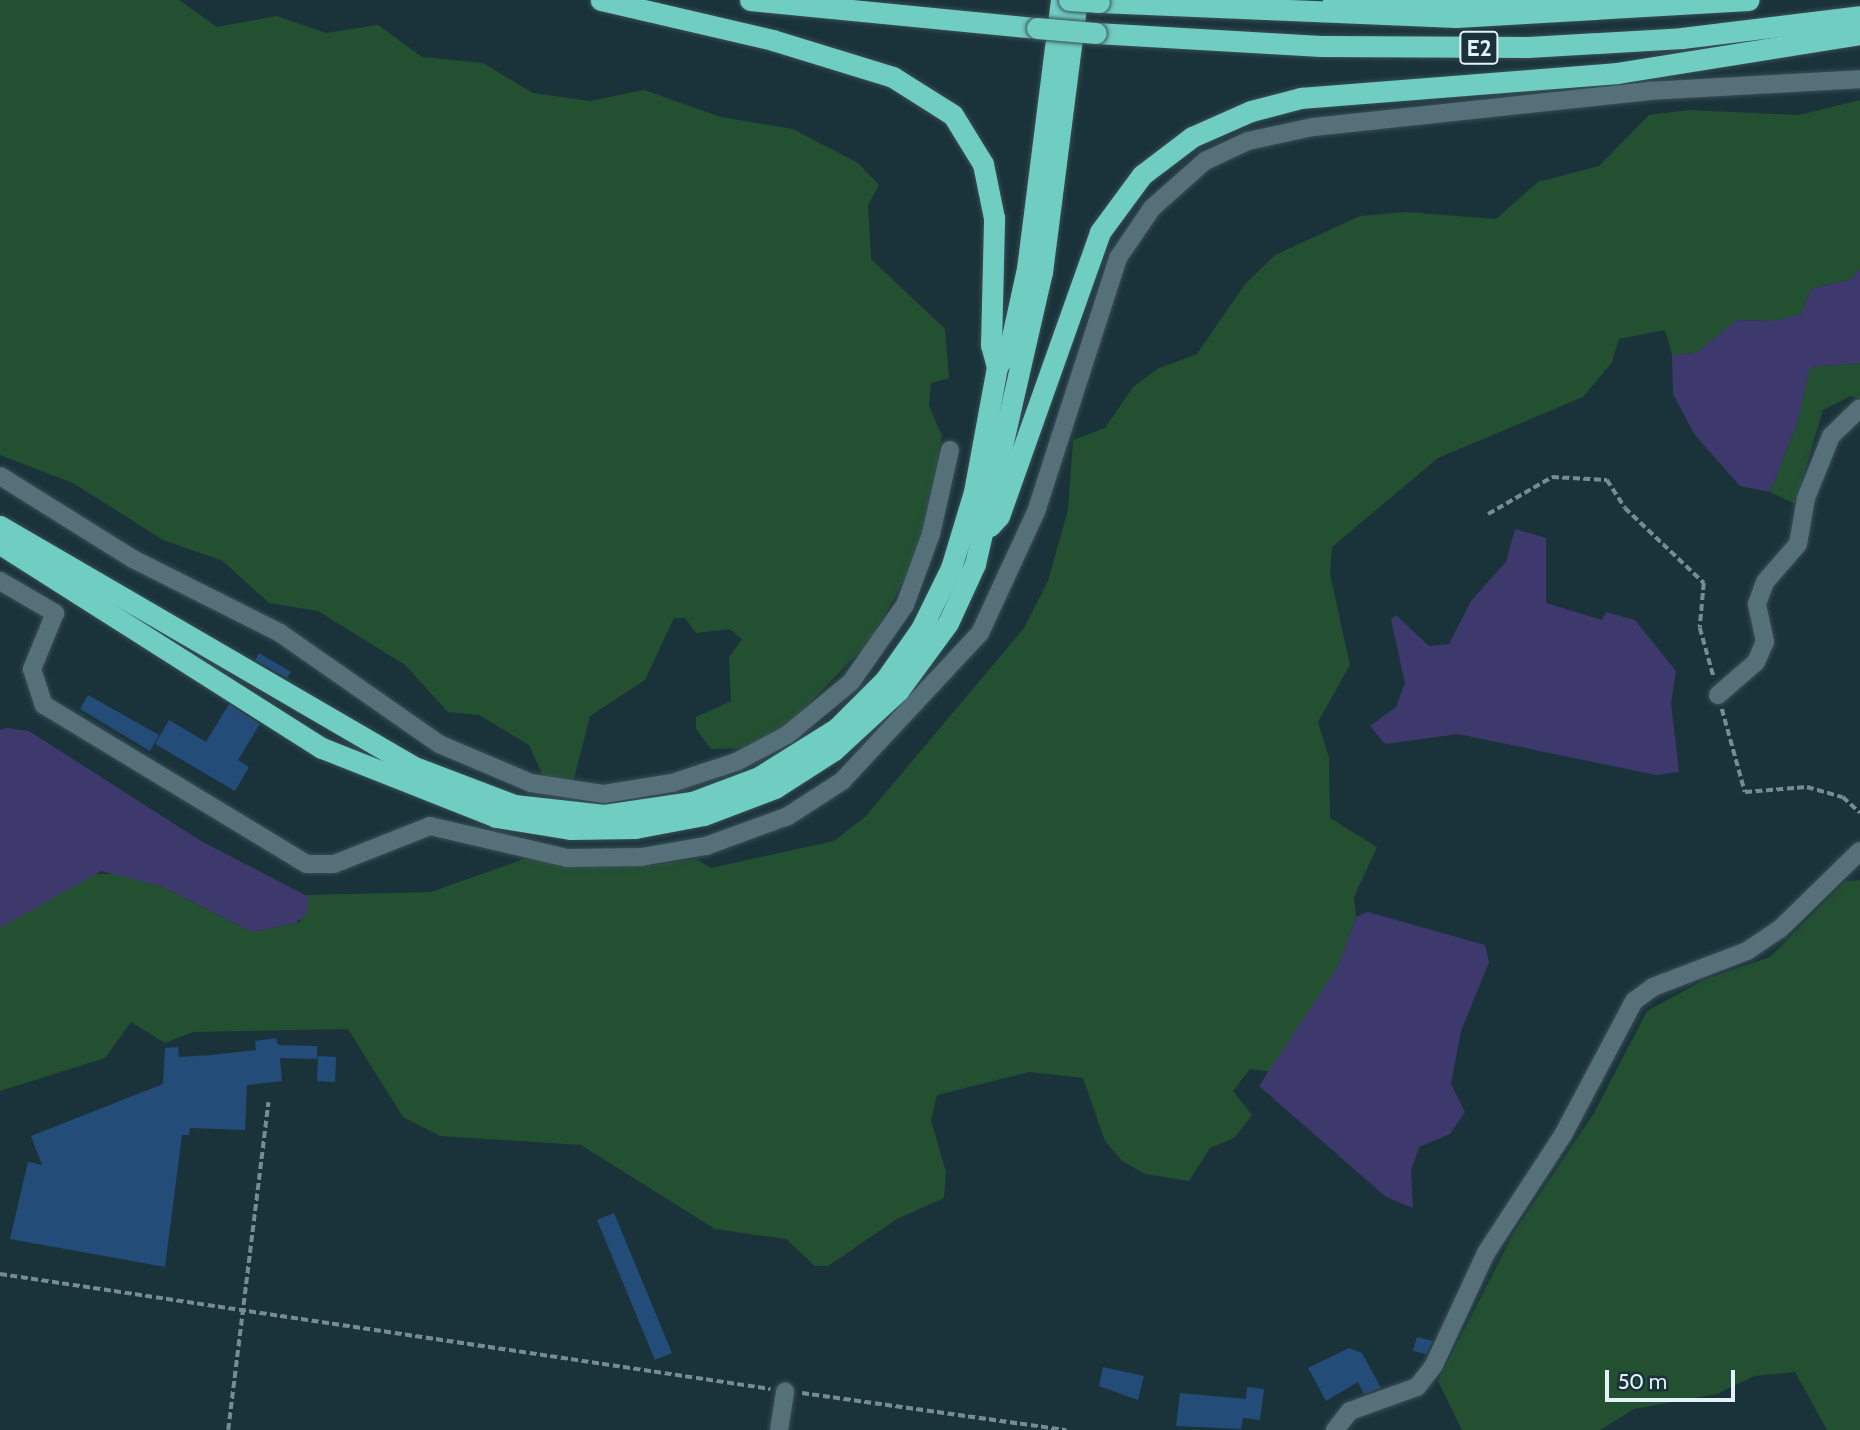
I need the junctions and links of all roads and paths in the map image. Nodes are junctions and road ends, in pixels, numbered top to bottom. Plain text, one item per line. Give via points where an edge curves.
1 (601, 0) edge
2 (750, 0) edge
3 (1061, 0) edge
4 (1069, 0) edge
5 (1077, 0) edge
6 (1333, 0) edge
7 (1601, 0) edge
8 (1614, 0) edge
9 (1749, 0) edge
10 (1689, 6) junction
11 (1860, 16) edge
12 (1860, 34) edge
13 (1860, 79) edge
14 (997, 367) junction
15 (1860, 408) edge
16 (950, 450) dead end
17 (0, 476) edge
18 (1488, 514) dead end
19 (0, 526) edge
20 (987, 530) junction
21 (0, 544) edge
22 (0, 581) edge
23 (1718, 695) junction
24 (1860, 813) edge
25 (1860, 851) edge
26 (268, 1102) dead end
27 (0, 1275) edge
28 (244, 1311) junction
29 (785, 1391) junction
30 (228, 1430) edge
31 (779, 1430) edge
32 (1066, 1430) edge
33 (1335, 1430) edge

1 - 14 highway via 828,55 903,81 942,105 974,144 989,185 991,345
2 - 11 highway, E2, bridge via 1037,29 1321,46 1515,47 1682,38
3 - 14 highway via 1027,269 1010,346
4 - 10 highway, E2, bridge via 1403,17
5 - 20 highway via 1051,221
6 - 7 highway
8 - 10 highway
9 - 10 highway, E2
12 - 20 highway via 1618,73 1301,98 1251,111 1192,137 1142,175 1100,232 1003,505
13 - 22 street via 1648,91 1313,127 1248,141 1205,162 1152,208 1118,258 1036,513 980,633 842,781 788,816 706,846 641,858 567,858 430,826 342,862 307,864 44,705 32,669 55,613
14 - 19 highway via 979,472 955,558 904,657 859,709 805,752 725,792 664,808 562,813 451,784
15 - 23 street via 1831,436 1806,498 1798,544 1765,582 1757,604 1765,642 1756,662
16 - 17 street via 931,534 905,605 850,682 787,735 736,762 682,781 604,794 531,783 439,744 280,632 133,559
18 - 23 path via 1552,477 1607,480 1625,508 1704,583 1700,628
20 - 21 highway via 960,600 920,665 834,750 730,807 606,831 502,819 322,748
23 - 24 path via 1745,792 1807,787 1843,797
25 - 33 street via 1769,936 1634,1001 1563,1135 1486,1253 1434,1365 1418,1387 1350,1411
26 - 28 path
27 - 28 path
28 - 29 path
28 - 30 path
29 - 31 street
29 - 32 path

